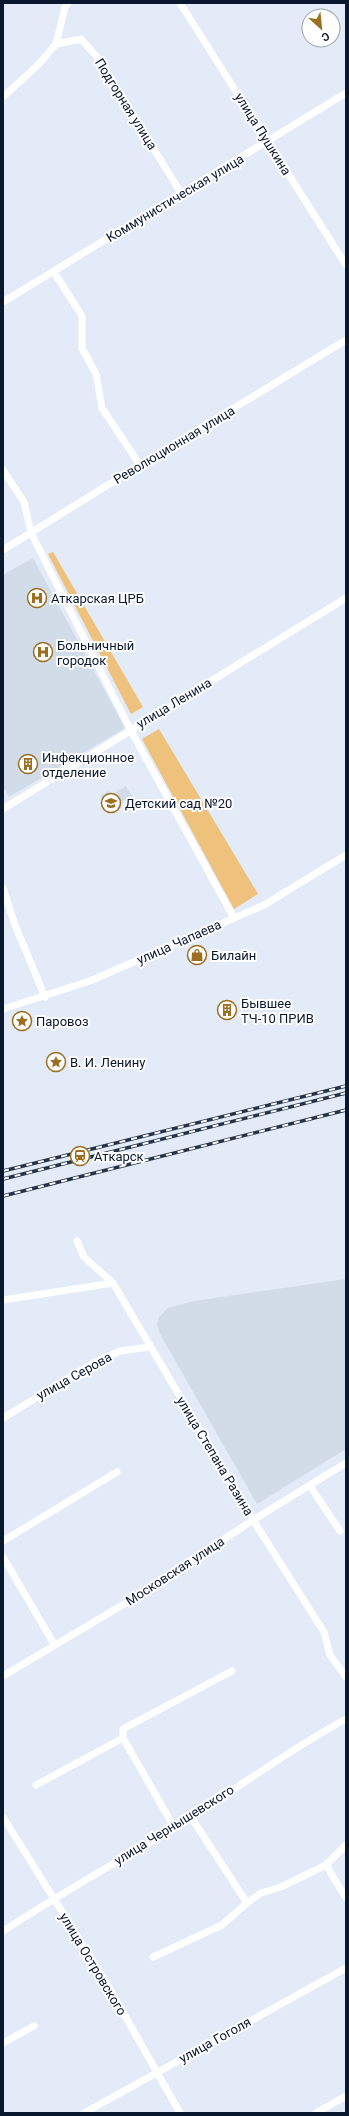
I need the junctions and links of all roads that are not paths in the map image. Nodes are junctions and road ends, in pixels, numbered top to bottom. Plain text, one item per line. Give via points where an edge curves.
1 (68, 3) edge
2 (180, 3) edge
3 (56, 44) junction
4 (346, 93) edge
5 (3, 97) edge
6 (268, 141) junction
7 (181, 193) junction
8 (346, 265) edge
9 (54, 272) junction
10 (3, 302) edge
11 (346, 340) edge
12 (140, 465) junction
13 (3, 470) edge
14 (31, 533) junction
15 (3, 550) edge
16 (346, 598) edge
17 (130, 729) junction
18 (3, 809) edge
19 (346, 854) edge
20 (3, 888) edge
21 (234, 918) junction
22 (45, 997) junction
23 (3, 1009) edge
24 (77, 1241) dead end
25 (113, 1283) junction
26 (3, 1300) edge
27 (150, 1347) junction
28 (3, 1418) edge
29 (346, 1463) edge
30 (117, 1472) dead end
31 (310, 1486) junction
32 (253, 1520) junction
33 (340, 1531) dead end
34 (3, 1541) edge
35 (3, 1557) edge
36 (54, 1644) junction
37 (232, 1671) dead end
38 (3, 1676) edge
39 (346, 1677) edge
40 (346, 1719) edge
41 (123, 1738) junction
42 (36, 1784) dead end
43 (3, 1817) edge
44 (191, 1817) junction
45 (174, 1827) junction
46 (346, 1845) edge
47 (326, 1865) junction
48 (54, 1898) junction
49 (346, 1898) edge
50 (247, 1903) junction
51 (3, 1932) edge
52 (153, 1957) dead end
53 (346, 1968) edge
54 (34, 2026) dead end
55 (3, 2043) edge
56 (156, 2073) junction
57 (346, 2096) edge
58 (84, 2113) edge
59 (180, 2113) edge
60 (316, 2113) edge

1 - 3 street
2 - 6 street, улица Пушкина
3 - 5 street via 38,65
3 - 7 street, Подгорная улица via 82,39 97,57
4 - 6 street, Коммунистическая улица
6 - 7 street, Коммунистическая улица
6 - 8 street, улица Пушкина
7 - 9 street, Коммунистическая улица
9 - 10 street, Коммунистическая улица
9 - 12 street via 82,316 82,348 96,374 102,408
11 - 12 street, Революционная улица
12 - 14 street, Революционная улица
13 - 14 street via 24,502
14 - 15 street, Революционная улица
14 - 17 street
16 - 17 street, улица Ленина
17 - 18 street, улица Ленина
17 - 21 street
19 - 21 street, улица Чапаева via 264,905
20 - 22 street via 15,925
21 - 22 street, улица Чапаева via 90,981
22 - 23 street, улица Чапаева
24 - 25 street, улица Степана Разина via 84,1257
25 - 26 street
25 - 27 street, улица Степана Разина
27 - 28 street, улица Серова via 120,1351 95,1362
27 - 32 street, улица Степана Разина
29 - 31 street, Московская улица
30 - 34 street
31 - 32 street, Московская улица
31 - 33 street
32 - 36 street, Московская улица via 151,1588
32 - 39 street, улица Степана Разина via 324,1632 330,1655
35 - 36 street
36 - 38 street, Московская улица
37 - 41 street via 123,1729
40 - 44 street, улица Чернышевского via 311,1738
41 - 42 street
41 - 45 street
43 - 48 street, улица Островского
44 - 45 street, улица Чернышевского
44 - 50 street
45 - 48 street, улица Чернышевского
46 - 47 street
47 - 49 street
47 - 50 street via 261,1893
48 - 51 street, улица Чернышевского
48 - 56 street, улица Островского via 107,1984
50 - 52 street via 222,1925
53 - 56 street, улица Гоголя
54 - 55 street
56 - 58 street, улица Гоголя
56 - 59 street, улица Островского
57 - 60 street

